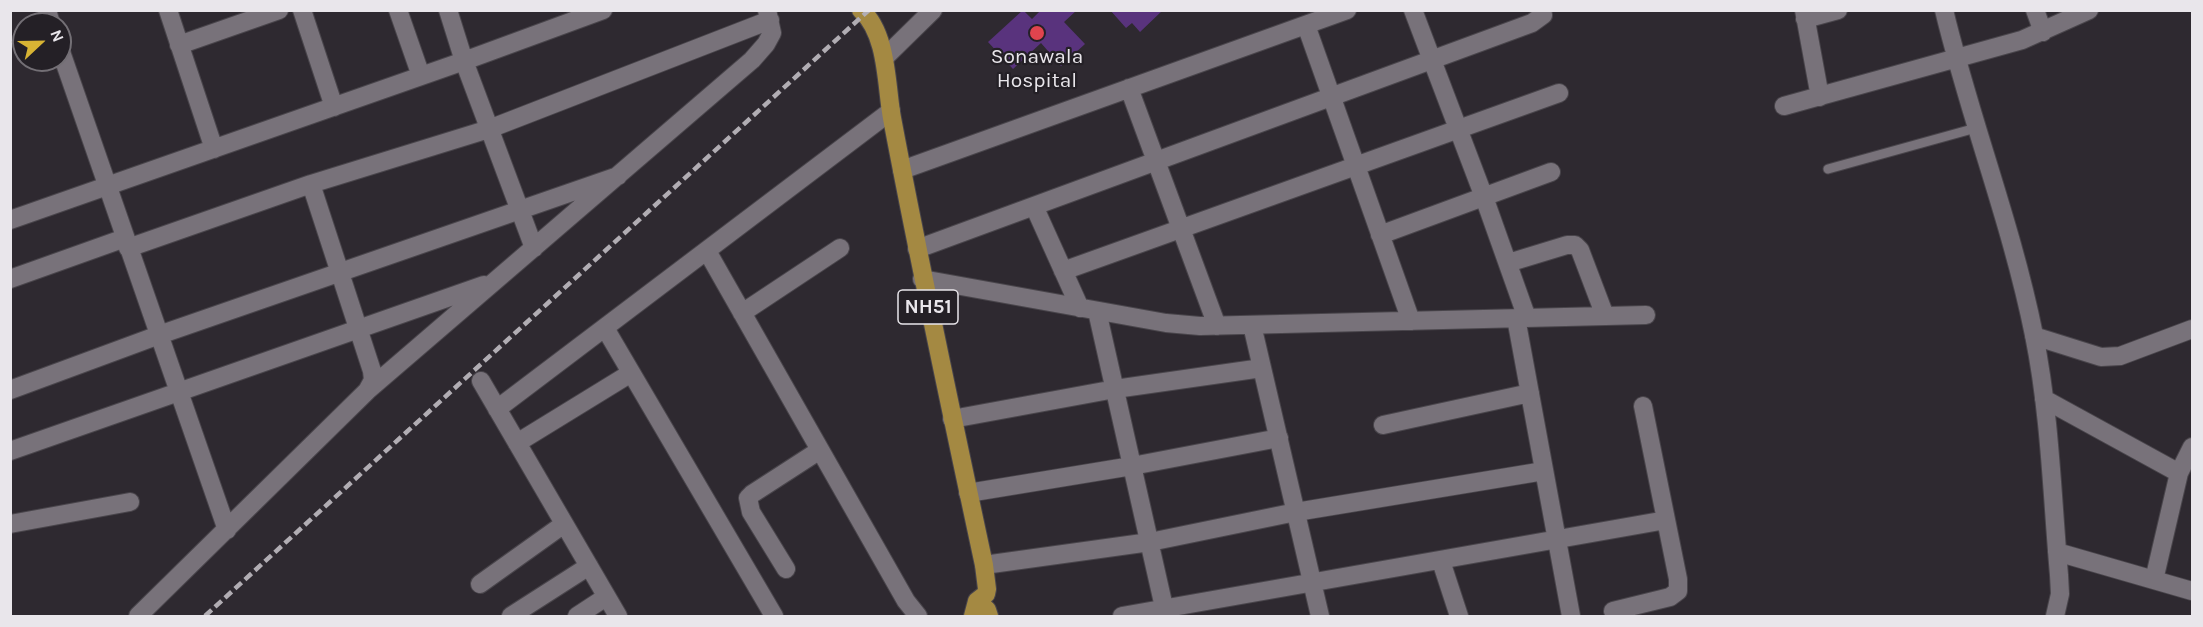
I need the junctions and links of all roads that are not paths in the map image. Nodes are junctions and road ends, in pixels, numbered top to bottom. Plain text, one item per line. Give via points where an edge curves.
1 (168, 10) edge
2 (279, 10) edge
3 (302, 10) edge
4 (398, 10) edge
5 (448, 10) edge
6 (603, 10) edge
7 (861, 10) edge
8 (933, 10) edge
9 (1347, 10) edge
10 (1413, 10) edge
11 (1542, 10) edge
12 (1838, 10) edge
13 (1944, 10) edge
14 (2035, 10) edge
15 (2089, 10) edge
16 (768, 15) edge
17 (1804, 15) edge
18 (1306, 25) junction
19 (2043, 32) junction
20 (179, 45) junction
21 (884, 58) junction
22 (1958, 59) junction
23 (1432, 60) junction
24 (464, 61) junction
25 (68, 72) edge
26 (421, 76) junction
27 (1129, 88) junction
28 (1559, 93) dead end
29 (1331, 97) junction
30 (1820, 97) junction
31 (1784, 106) dead end
32 (334, 107) junction
33 (891, 111) junction
34 (1976, 128) junction
35 (489, 129) junction
36 (1459, 129) junction
37 (214, 149) junction
38 (1156, 161) junction
39 (1356, 166) junction
40 (1828, 169) dead end
41 (902, 170) junction
42 (1551, 172) dead end
43 (618, 176) junction
44 (311, 184) junction
45 (107, 186) junction
46 (1484, 197) junction
47 (1034, 206) junction
48 (520, 211) junction
49 (10, 220) edge
50 (1182, 228) junction
51 (1380, 235) junction
52 (127, 243) junction
53 (534, 248) junction
54 (840, 248) dead end
55 (917, 249) junction
56 (707, 251) junction
57 (1508, 263) junction
58 (1063, 271) junction
59 (340, 273) junction
60 (10, 279) edge
61 (922, 279) junction
62 (495, 281) junction
63 (1088, 310) junction
64 (742, 313) junction
65 (1646, 315) dead end
66 (1605, 316) junction
67 (1522, 318) junction
68 (1411, 321) junction
69 (1252, 325) junction
70 (1217, 326) junction
71 (605, 328) junction
72 (2193, 328) edge
73 (358, 329) junction
74 (159, 335) junction
75 (2034, 336) junction
76 (1262, 368) junction
77 (631, 373) junction
78 (481, 381) dead end
79 (1115, 389) junction
80 (10, 390) edge
81 (367, 391) junction
82 (179, 392) junction
83 (1530, 393) junction
84 (2044, 399) junction
85 (1643, 406) dead end
86 (497, 409) junction
87 (952, 419) junction
88 (1383, 425) dead end
89 (1279, 438) junction
90 (517, 443) junction
91 (2193, 447) edge
92 (820, 450) junction
93 (10, 451) edge
94 (1132, 466) junction
95 (1544, 471) junction
96 (2179, 473) junction
97 (968, 493) junction
98 (130, 502) dead end
99 (1296, 512) junction
100 (1666, 520) junction
101 (10, 524) edge
102 (564, 524) junction
103 (227, 530) junction
104 (1557, 541) junction
105 (1150, 542) junction
106 (2057, 552) junction
107 (1441, 561) junction
108 (984, 565) junction
109 (588, 566) junction
110 (786, 569) dead end
111 (2154, 580) junction
112 (1313, 583) junction
113 (480, 584) dead end
114 (2193, 591) edge
115 (606, 597) junction
116 (1661, 608) edge
117 (975, 609) edge
118 (1613, 611) dead end
119 (1166, 613) edge
120 (138, 616) edge
121 (511, 616) edge
122 (577, 616) edge
123 (618, 616) edge
124 (774, 616) edge
125 (918, 616) edge
126 (989, 616) edge
127 (1122, 616) edge
128 (1320, 616) edge
129 (1459, 616) edge
130 (1571, 616) edge
131 (2055, 616) edge

1 - 20 street
2 - 20 street
3 - 32 street
4 - 26 street
5 - 24 street
6 - 24 street
7 - 21 highway, NH51 via 877,34
8 - 21 street
9 - 18 street
10 - 23 street
11 - 23 street via 1543,15 1532,23
12 - 17 street
13 - 22 street
14 - 19 street
15 - 19 street
16 - 35 street
16 - 43 street via 772,33 752,60
17 - 30 street
18 - 27 street
18 - 29 street
19 - 22 street
20 - 37 street
21 - 33 highway, NH51
22 - 30 street
22 - 34 street
23 - 29 street
23 - 36 street
24 - 26 street
24 - 35 street
25 - 45 street
26 - 32 street
27 - 38 street
27 - 41 street
28 - 36 street
29 - 38 street
29 - 39 street
30 - 31 street
32 - 37 street
33 - 41 highway, NH51
33 - 56 street
34 - 40 lane
34 - 75 street
35 - 44 street
35 - 48 street
36 - 39 street
36 - 46 street
37 - 45 street
38 - 47 street
38 - 50 street
39 - 50 street
39 - 51 street
41 - 55 highway, NH51
42 - 46 street
43 - 48 street
43 - 53 street
44 - 52 street
44 - 59 street
45 - 49 street
45 - 52 street
46 - 51 street
46 - 57 street
47 - 55 street
47 - 58 street
48 - 53 street
48 - 59 street
50 - 58 street
50 - 70 street
51 - 68 street
52 - 60 street
52 - 74 street
53 - 62 street
54 - 64 street
55 - 61 highway, NH51
56 - 64 street
56 - 71 street
57 - 66 street via 1575,245
57 - 67 street
58 - 63 street
59 - 73 street
59 - 74 street
61 - 63 street
61 - 87 highway, NH51
62 - 73 street
62 - 81 street
63 - 70 street via 1166,323
63 - 79 street
64 - 92 street
65 - 66 street
66 - 67 street
67 - 68 street
67 - 83 street
68 - 69 street
69 - 70 street
69 - 76 street
71 - 77 street
71 - 86 street
72 - 75 street via 2120,356 2102,357
73 - 81 street via 372,371 373,380
73 - 82 street
74 - 80 street
74 - 82 street
75 - 84 street
76 - 79 street
76 - 89 street
77 - 90 street
77 - 124 street
78 - 86 street
79 - 87 street
79 - 94 street
81 - 103 street
82 - 93 street
82 - 103 street
83 - 88 street
83 - 95 street
84 - 96 street
84 - 106 street
85 - 100 street
86 - 90 street
87 - 97 highway, NH51
89 - 94 street
89 - 99 street
90 - 102 street
91 - 96 street
92 - 110 street via 748,498 751,512
92 - 125 street
94 - 97 street
94 - 105 street
95 - 99 street
95 - 104 street
96 - 111 street
97 - 108 highway, NH51
98 - 101 street
99 - 105 street
99 - 112 street
100 - 104 street
100 - 116 street via 1678,591
102 - 109 street
102 - 113 street
103 - 120 street
104 - 107 street
104 - 130 street
105 - 108 street
105 - 119 street
106 - 111 street
106 - 131 street via 2060,594
107 - 112 street
107 - 129 street
108 - 117 highway, NH51 via 986,594
109 - 115 street
109 - 121 street
111 - 114 street
112 - 119 street
112 - 128 street
115 - 122 street
115 - 123 street
116 - 118 street
117 - 126 highway, NH51 via 987,610
119 - 127 street

